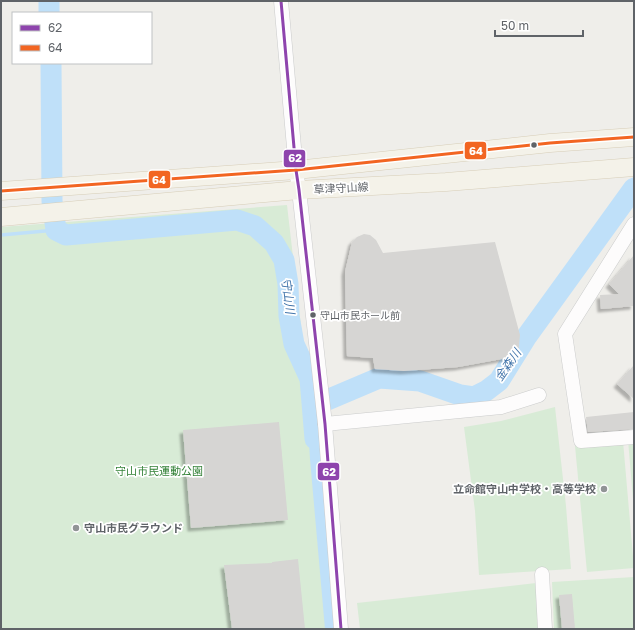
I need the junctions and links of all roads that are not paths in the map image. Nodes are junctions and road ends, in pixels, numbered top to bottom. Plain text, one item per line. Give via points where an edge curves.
1 (281, 1) edge
2 (634, 138) edge
3 (634, 167) edge
4 (296, 170) junction
5 (1, 190) edge
6 (300, 190) junction
7 (1, 217) edge
8 (634, 224) edge
9 (538, 395) dead end
10 (324, 418) junction
11 (634, 437) edge
12 (542, 574) dead end
13 (341, 629) edge
14 (545, 629) edge

1 - 4 street
2 - 4 main road, 草津守山線 via 550,143
3 - 6 main road, 草津守山線 via 446,182
4 - 5 main road, 草津守山線
4 - 6 street
6 - 7 main road, 草津守山線
6 - 10 street
8 - 11 street via 565,334 581,441
9 - 10 street via 501,407
10 - 13 street
12 - 14 street

